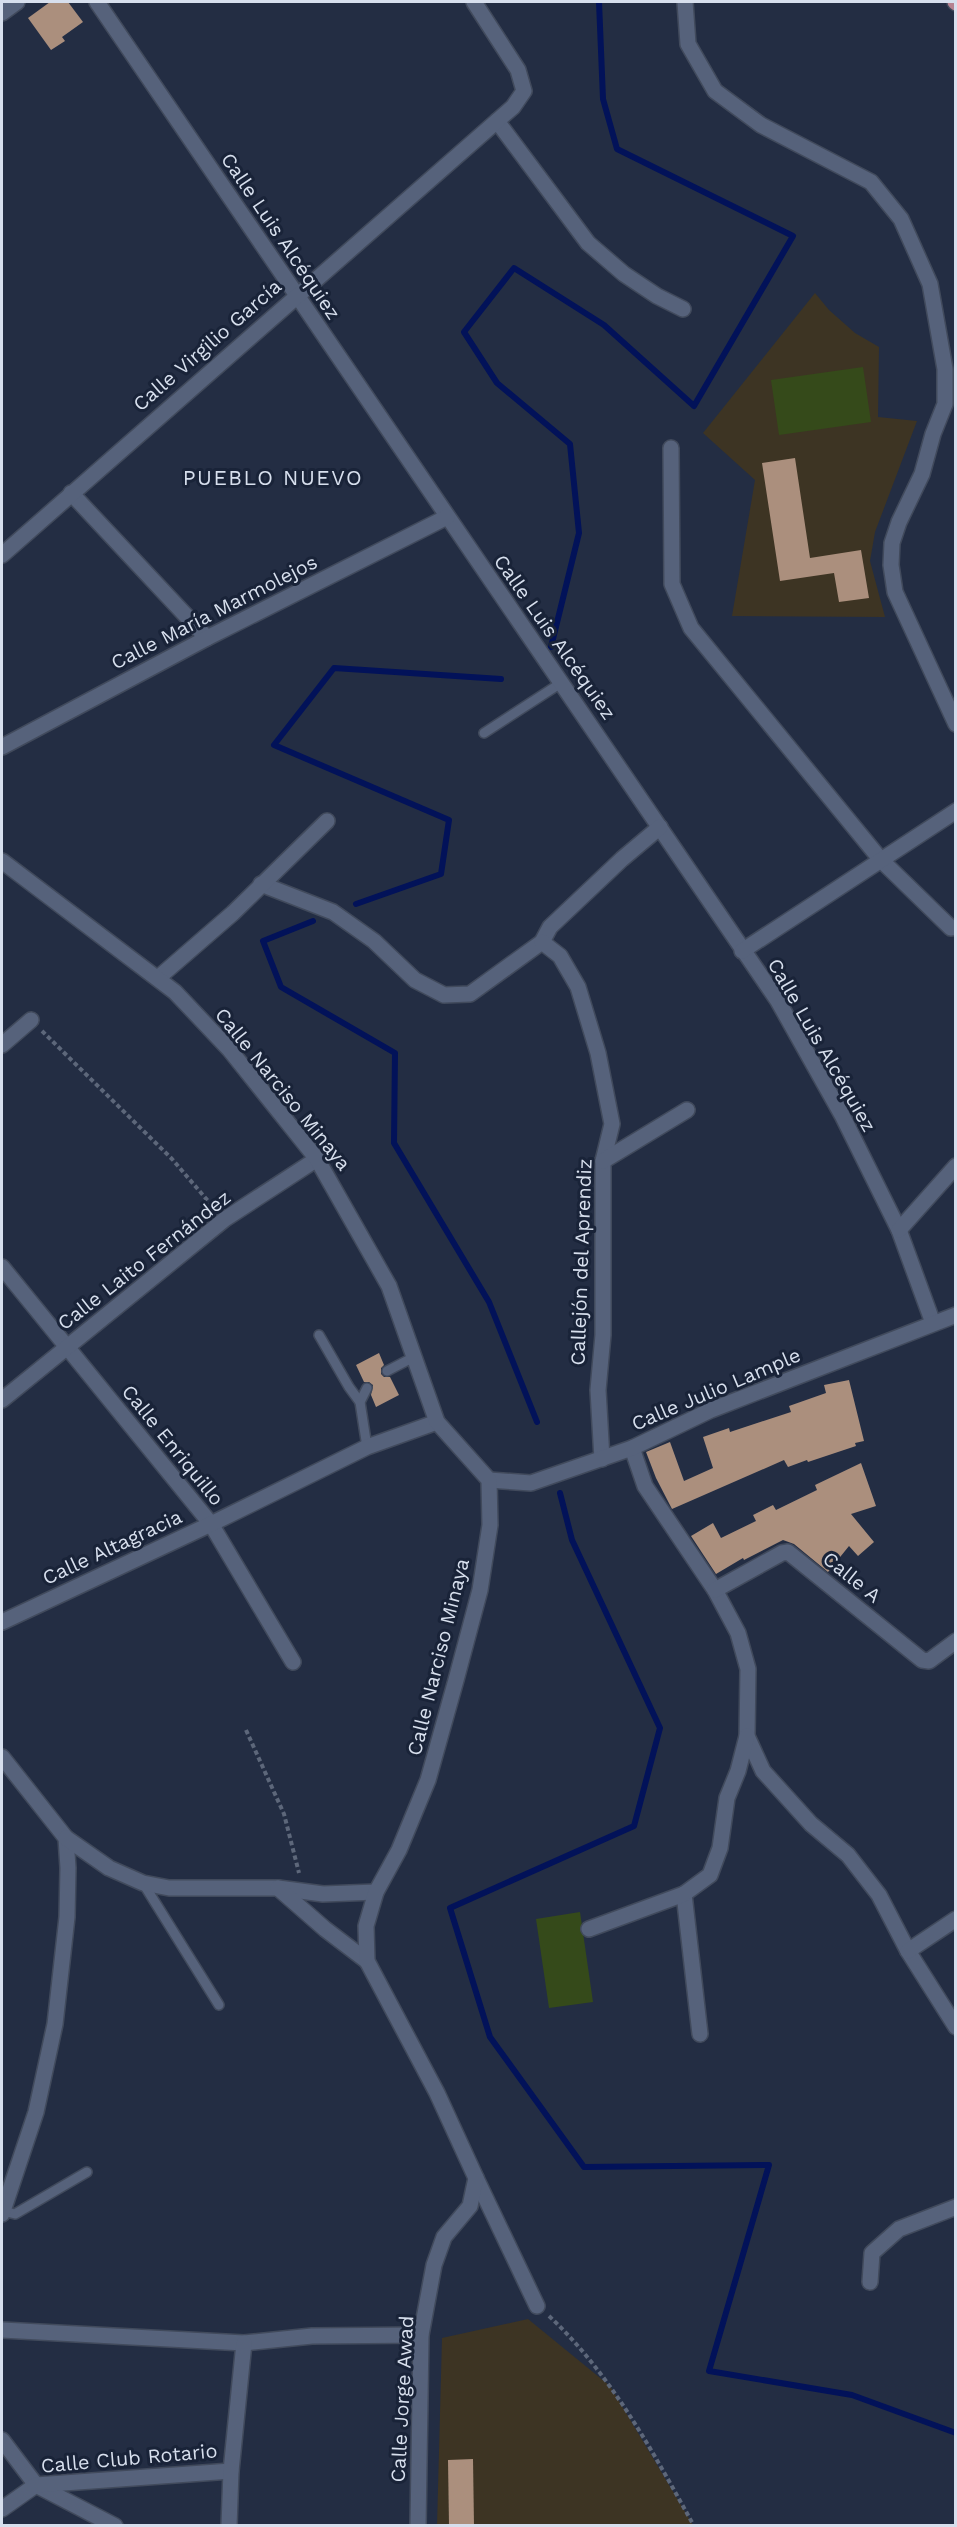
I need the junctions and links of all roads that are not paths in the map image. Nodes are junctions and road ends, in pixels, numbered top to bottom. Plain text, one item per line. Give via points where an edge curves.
1 (17, 2) edge
2 (98, 2) edge
3 (474, 2) edge
4 (685, 2) edge
5 (2, 12) edge
6 (497, 121) junction
7 (296, 296) junction
8 (683, 309) dead end
9 (671, 448) dead end
10 (71, 493) junction
11 (447, 517) junction
12 (2, 555) edge
13 (207, 638) junction
14 (561, 683) junction
15 (956, 724) edge
16 (484, 733) dead end
17 (2, 747) edge
18 (956, 811) edge
19 (327, 821) dead end
20 (660, 827) junction
21 (881, 860) junction
22 (2, 861) edge
23 (261, 884) junction
24 (951, 928) dead end
25 (542, 942) junction
26 (742, 951) junction
27 (158, 978) junction
28 (31, 1020) road end
29 (2, 1045) edge
30 (687, 1110) dead end
31 (317, 1159) junction
32 (603, 1161) junction
33 (956, 1166) edge
34 (899, 1230) junction
35 (2, 1267) edge
36 (956, 1316) edge
37 (933, 1323) junction
38 (319, 1335) dead end
39 (66, 1348) junction
40 (414, 1357) junction
41 (387, 1371) dead end
42 (367, 1388) dead end
43 (2, 1400) edge
44 (360, 1402) junction
45 (437, 1422) junction
46 (367, 1447) junction
47 (632, 1448) junction
48 (602, 1459) junction
49 (489, 1480) junction
50 (211, 1524) junction
51 (716, 1590) junction
52 (2, 1622) edge
53 (956, 1641) edge
54 (293, 1662) dead end
55 (747, 1736) junction
56 (2, 1757) edge
57 (66, 1838) junction
58 (143, 1882) junction
59 (278, 1888) junction
60 (376, 1892) junction
61 (684, 1894) junction
62 (956, 1919) edge
63 (589, 1929) dead end
64 (908, 1951) junction
65 (368, 1961) junction
66 (219, 2005) dead end
67 (956, 2027) edge
68 (700, 2034) dead end
69 (87, 2172) dead end
70 (476, 2178) junction
71 (956, 2207) edge
72 (2, 2212) edge
73 (870, 2282) dead end
74 (537, 2306) road end
75 (2, 2330) edge
76 (422, 2335) junction
77 (244, 2343) junction
78 (2, 2440) edge
79 (231, 2471) junction
80 (36, 2485) junction
81 (2, 2510) edge
82 (116, 2526) edge
83 (230, 2526) edge
84 (418, 2526) edge

1 - 5 street
2 - 7 street, Calle Luis Alcéquiez
3 - 6 street, Calle Virgilio García via 518,70 524,91
4 - 15 street via 687,44 715,90 761,125 871,182 901,219 930,285 945,369 945,404 922,474 895,533 891,565 895,592
6 - 7 street, Calle Virgilio García
6 - 8 street via 588,243 624,274
7 - 10 street, Calle Virgilio García
7 - 11 street, Calle Luis Alcéquiez
9 - 21 street via 672,585 692,628
10 - 12 street, Calle Virgilio García
10 - 13 street
11 - 13 street, Calle María Marmolejos
11 - 14 street, Calle Luis Alcéquiez
13 - 17 street, Calle María Marmolejos
14 - 16 lane
14 - 20 street, Calle Luis Alcéquiez
18 - 21 street
19 - 23 street
20 - 25 street via 550,927
20 - 26 street, Calle Luis Alcéquiez
21 - 24 street
21 - 26 street
22 - 27 street, Calle Narciso Minaya
23 - 25 street via 333,912 374,941 416,980 444,995 470,994
23 - 27 street
25 - 32 street, Callejón del Aprendiz via 560,956 578,987 598,1053 612,1124
26 - 34 street, Calle Luis Alcéquiez via 778,1001 842,1114
27 - 31 street, Calle Narciso Minaya via 229,1049
28 - 29 street
30 - 32 street
31 - 39 street, Calle Laito Fernández via 225,1220
31 - 40 street, Calle Narciso Minaya via 389,1286
32 - 48 street, Callejón del Aprendiz via 603,1335 598,1390
33 - 34 street
34 - 37 street, Calle Luis Alcéquiez
35 - 39 street, Calle Enriquillo
36 - 37 street, Calle Julio Lample
37 - 47 street, Calle Julio Lample via 711,1410
38 - 44 lane
39 - 43 street, Calle Laito Fernández
39 - 50 street, Calle Enriquillo
40 - 41 lane
40 - 45 street, Calle Narciso Minaya
42 - 44 lane
44 - 46 lane
45 - 46 street, Calle Altagracia
45 - 49 street, Calle Narciso Minaya
46 - 50 street, Calle Altagracia
47 - 48 street, Calle Julio Lample
47 - 51 street via 645,1485
48 - 49 street, Calle Julio Lample via 531,1483
49 - 60 street, Calle Narciso Minaya via 490,1525 480,1590 456,1680 428,1780 399,1850
50 - 52 street, Calle Altagracia
50 - 54 street, Calle Enriquillo
51 - 53 street, Calle A via 788,1552 922,1660 928,1661
51 - 55 street via 738,1633 748,1669
55 - 61 street via 727,1798 720,1848 710,1875
55 - 64 street via 763,1771 811,1824 848,1855 879,1895
56 - 57 street
57 - 58 street via 109,1868
57 - 72 street via 67,1917 55,2024 36,2112
58 - 59 street via 169,1888
58 - 66 lane
59 - 60 street via 323,1894
59 - 65 street
60 - 65 street, Calle Narciso Minaya via 366,1926
61 - 63 street
61 - 68 street
62 - 64 street
64 - 67 street
65 - 70 street, Calle Narciso Minaya
69 - 72 lane via 15,2214
70 - 74 street, Calle Narciso Minaya
70 - 76 street, Calle Jorge Awad via 470,2206 444,2237 434,2265
71 - 73 street via 899,2229 885,2241 872,2253
75 - 77 street
76 - 77 street via 322,2335
76 - 84 street, Calle Jorge Awad
77 - 79 street
78 - 80 street
79 - 80 street, Calle Club Rotario
79 - 83 street
80 - 81 street, Calle Club Rotario
80 - 82 street

